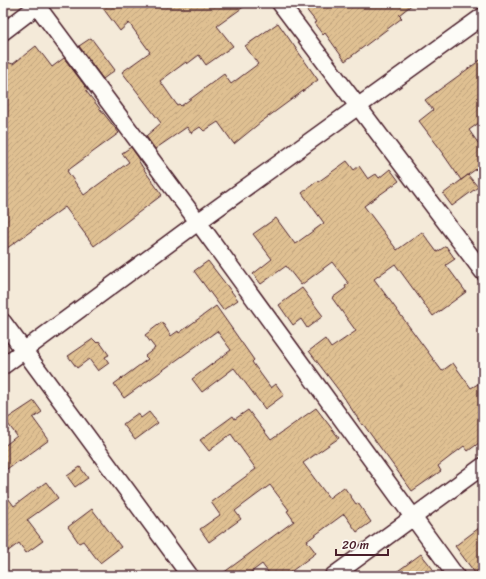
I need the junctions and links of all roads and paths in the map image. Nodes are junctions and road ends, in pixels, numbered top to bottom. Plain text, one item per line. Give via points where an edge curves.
1 (280, 3) edge
2 (38, 4) edge
3 (483, 16) edge
4 (3, 32) edge
5 (358, 106) junction
6 (198, 222) junction
7 (483, 272) edge
8 (3, 322) edge
9 (24, 351) junction
10 (3, 366) edge
11 (483, 466) edge
12 (413, 517) junction
13 (190, 576) edge
14 (333, 576) edge
15 (456, 576) edge

1 - 5 street
2 - 4 street
2 - 6 street
3 - 5 street
5 - 6 street
5 - 7 street
6 - 9 street
6 - 12 street
8 - 9 street
9 - 10 street
9 - 13 street
11 - 12 street
12 - 14 street
12 - 15 street

